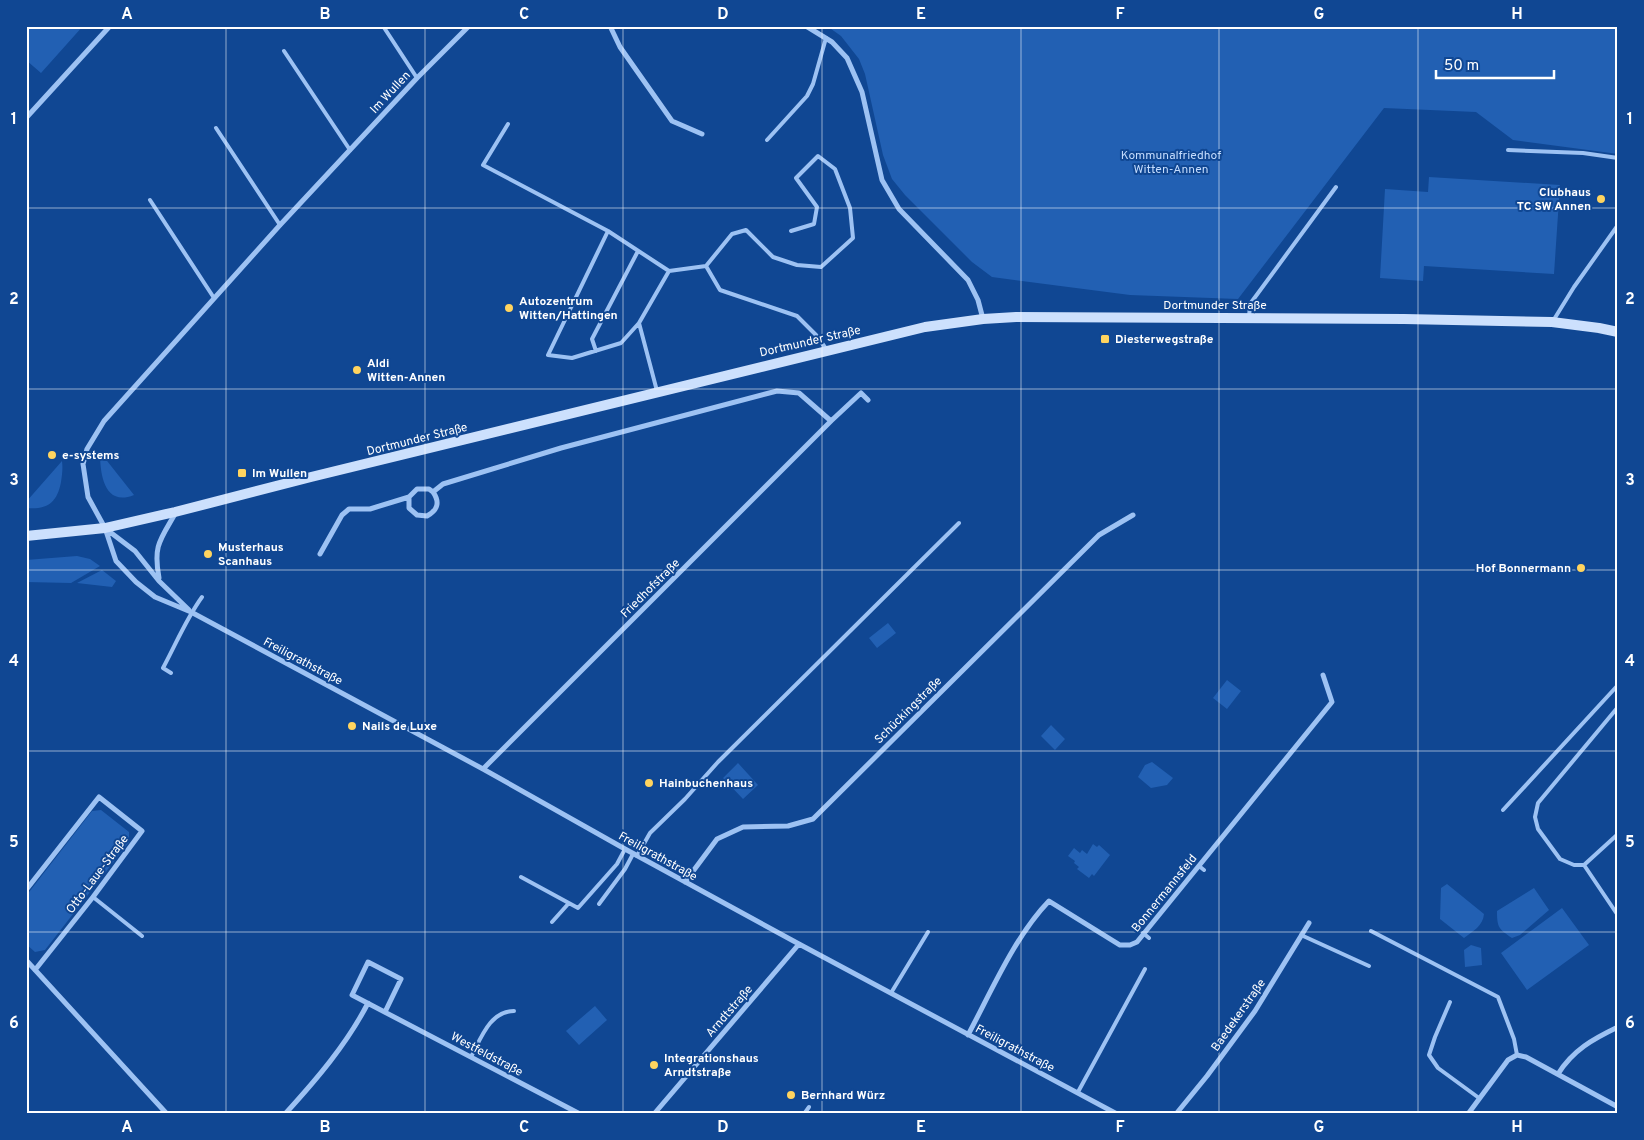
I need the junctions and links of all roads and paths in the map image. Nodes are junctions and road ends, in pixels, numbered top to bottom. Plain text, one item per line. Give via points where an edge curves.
1 (110, 26) edge
2 (383, 26) edge
3 (469, 26) edge
4 (610, 26) edge
5 (806, 26) edge
6 (826, 38) junction
7 (284, 51) dead end
8 (417, 78) junction
9 (26, 118) edge
10 (508, 124) dead end
11 (216, 128) dead end
12 (702, 134) dead end
13 (767, 140) dead end
14 (350, 150) junction
15 (1508, 150) dead end
16 (1618, 158) edge
17 (1336, 187) dead end
18 (150, 200) dead end
19 (280, 225) junction
20 (1618, 225) edge
21 (791, 230) dead end
22 (608, 231) junction
23 (638, 251) junction
24 (706, 266) junction
25 (669, 271) junction
26 (214, 298) junction
27 (1249, 318) junction
28 (983, 320) junction
29 (1552, 322) junction
30 (639, 323) junction
31 (1618, 332) edge
32 (827, 350) junction
33 (596, 351) junction
34 (657, 392) junction
35 (868, 400) dead end
36 (831, 421) junction
37 (434, 492) junction
38 (409, 497) junction
39 (175, 512) junction
40 (1133, 515) dead end
41 (959, 523) dead end
42 (105, 528) junction
43 (26, 536) edge
44 (320, 554) dead end
45 (159, 581) junction
46 (202, 597) dead end
47 (191, 612) junction
48 (171, 673) dead end
49 (1323, 675) dead end
50 (1618, 685) edge
51 (1618, 707) edge
52 (483, 769) junction
53 (1503, 810) dead end
54 (1618, 834) edge
55 (625, 849) junction
56 (635, 855) junction
57 (1584, 865) junction
58 (1199, 866) junction
59 (1204, 870) dead end
60 (521, 877) dead end
61 (685, 882) junction
62 (26, 890) edge
63 (93, 897) junction
64 (1172, 899) junction
65 (569, 903) junction
66 (599, 904) dead end
67 (1177, 904) dead end
68 (1616, 914) dead end
69 (552, 922) dead end
70 (1309, 923) dead end
71 (928, 932) dead end
72 (1371, 932) dead end
73 (1143, 933) junction
74 (1302, 935) junction
75 (142, 936) dead end
76 (1149, 938) dead end
77 (799, 944) junction
78 (26, 960) edge
79 (1369, 966) dead end
80 (1146, 969) dead end
81 (35, 970) junction
82 (891, 993) junction
83 (1450, 1002) dead end
84 (368, 1003) junction
85 (514, 1011) dead end
86 (385, 1012) junction
87 (1618, 1027) edge
88 (968, 1035) junction
89 (1517, 1055) junction
90 (471, 1057) junction
91 (1558, 1074) junction
92 (1078, 1092) junction
93 (1480, 1098) junction
94 (809, 1107) dead end
95 (1618, 1107) edge
96 (167, 1114) edge
97 (285, 1114) edge
98 (580, 1114) edge
99 (654, 1114) edge
100 (804, 1114) edge
101 (1117, 1114) edge
102 (1176, 1114) edge
103 (1468, 1114) edge

1 - 9 street
2 - 8 lane
3 - 8 street, Im Wullen
4 - 12 street via 620,47 672,121
5 - 6 street
6 - 13 lane via 808,96
6 - 28 street via 847,58 862,92 882,180 898,209 968,280
7 - 14 lane
8 - 14 street, Im Wullen
10 - 22 lane via 483,165
11 - 19 lane
14 - 19 street, Im Wullen
15 - 16 lane
17 - 27 lane via 1250,304
18 - 26 lane
19 - 26 street, Im Wullen
20 - 29 lane
21 - 24 lane via 814,224 817,207 796,178 818,156 835,169 850,208 853,238 821,267 798,265 774,257 746,230 732,234
22 - 23 lane
22 - 33 lane via 548,355 572,358
23 - 25 lane
23 - 33 lane via 592,339
24 - 25 lane
24 - 32 lane via 720,290 798,316
25 - 30 lane
26 - 42 street, Im Wullen via 104,421 87,449 83,464 88,497
27 - 28 main road, Dortmunder Straße via 1016,317
27 - 29 main road, Dortmunder Straße
28 - 32 main road, Dortmunder Straße via 925,327
29 - 31 main road, Dortmunder Straße
30 - 33 lane via 621,343
30 - 34 lane
32 - 34 main road, Dortmunder Straße
34 - 39 main road, Dortmunder Straße
35 - 36 street, Friedhofstraße via 861,393
36 - 37 street via 799,393 777,391 561,448 443,484
36 - 52 street, Friedhofstraße
37 - 38 street via 417,488
37 - 38 street via 438,503 436,508 422,517 412,512
38 - 44 street via 370,509 349,509 342,515
39 - 42 main road, Dortmunder Straße
39 - 45 street via 158,544 155,559
40 - 61 street, Schückingstraße via 1099,535 814,819 788,826 743,826 717,839
41 - 56 lane via 718,762 650,832
42 - 43 main road, Dortmunder Straße
42 - 45 street, Freiligrathstraße via 135,551
42 - 47 street, Freiligrathstraße via 116,561 136,582 155,597
45 - 47 street, Freiligrathstraße
46 - 47 lane
47 - 48 lane via 163,668
47 - 52 street, Freiligrathstraße
49 - 58 street, Bonnermannsfeld via 1332,702
50 - 53 lane
51 - 57 lane via 1538,803 1535,817 1538,829 1560,859
52 - 55 street, Freiligrathstraße
54 - 57 lane
55 - 56 street, Freiligrathstraße
55 - 65 lane via 617,864 578,908
56 - 61 street, Freiligrathstraße
56 - 66 lane
57 - 68 lane
58 - 59 lane
58 - 64 street, Bonnermannsfeld
60 - 65 lane
61 - 77 street, Freiligrathstraße
62 - 63 street, Otto-Laue-Straße via 99,797 142,832
63 - 75 lane
63 - 81 street, Otto-Laue-Straße
64 - 67 lane
64 - 73 street, Bonnermannsfeld
65 - 69 lane
70 - 74 street, Baedekerstraße
71 - 82 lane
72 - 89 lane via 1498,997
73 - 76 lane
73 - 88 street, Bonnermannsfeld via 1137,942 1120,945 1049,901 1030,924
74 - 79 lane
74 - 102 street, Baedekerstraße via 1255,1010
77 - 82 street, Freiligrathstraße
77 - 99 street, Arndtstraße
78 - 81 street
80 - 92 lane
81 - 96 street
82 - 88 street, Freiligrathstraße
83 - 93 lane via 1429,1055 1438,1068
84 - 86 street
84 - 86 street via 352,995 368,962 401,979
84 - 97 street via 360,1020 315,1081
85 - 90 lane via 494,1018
86 - 90 street, Westfeldstraße
87 - 91 street via 1575,1052
88 - 92 street, Freiligrathstraße
89 - 91 street
89 - 93 street via 1508,1060
90 - 98 street, Westfeldstraße
91 - 95 street
92 - 101 street, Freiligrathstraße
93 - 103 street
94 - 100 lane

